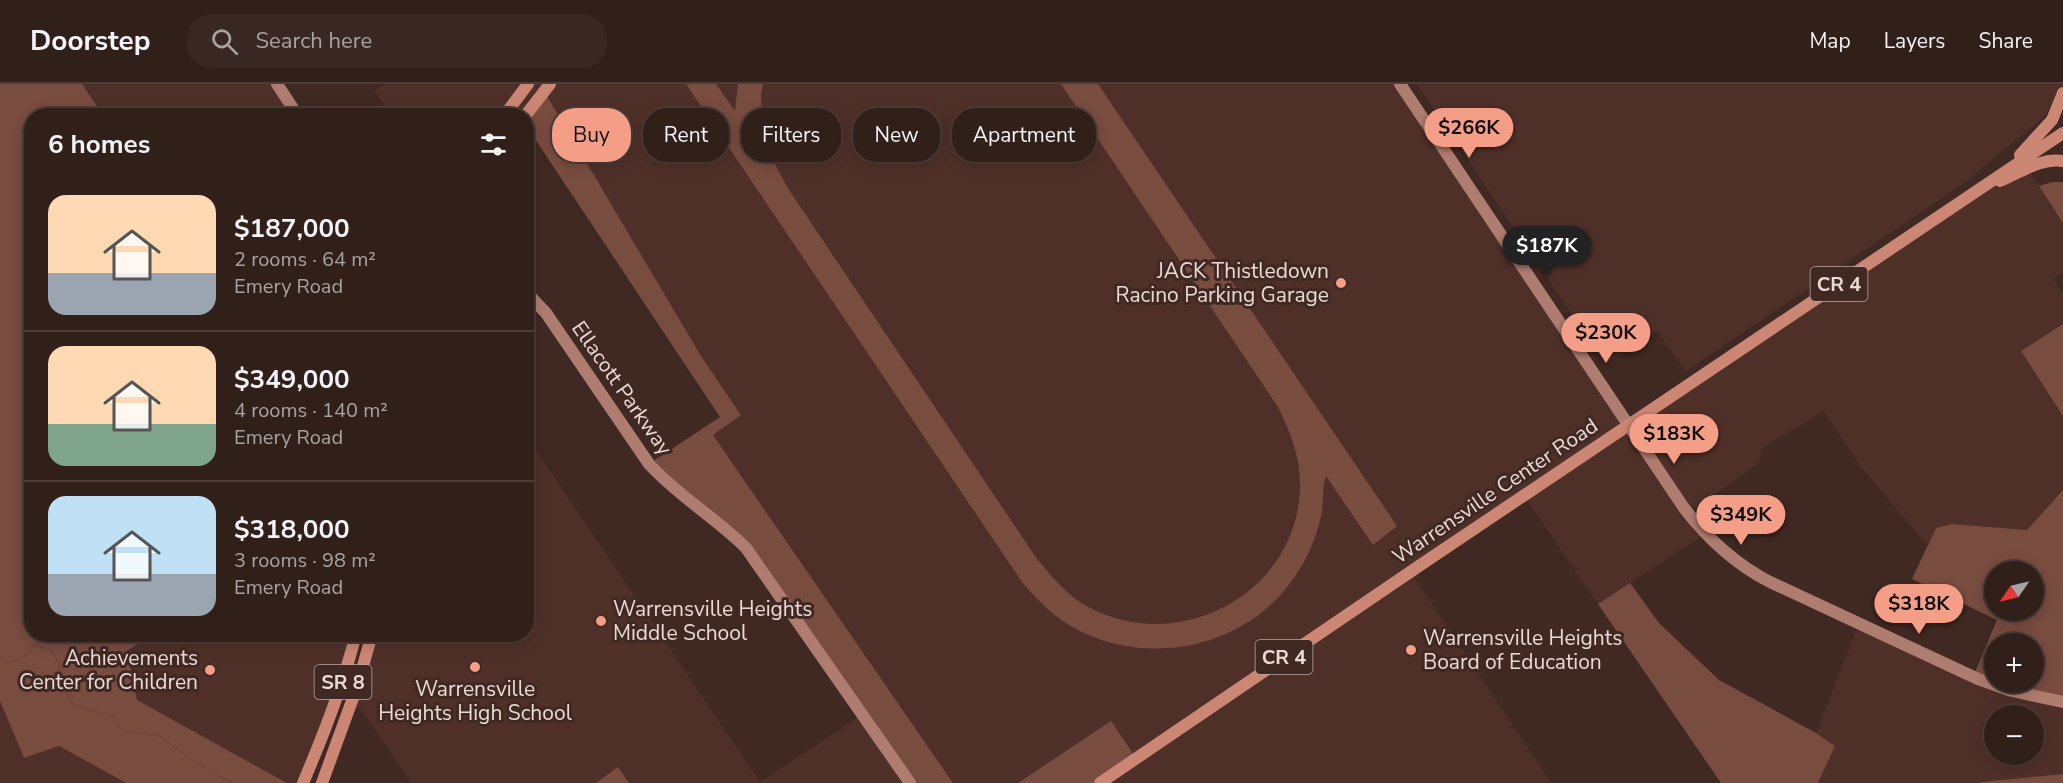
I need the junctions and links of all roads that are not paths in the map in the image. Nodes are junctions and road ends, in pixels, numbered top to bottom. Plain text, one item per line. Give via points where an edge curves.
1 (277, 84) edge
2 (528, 84) edge
3 (550, 84) edge
4 (1400, 84) edge
5 (2063, 93) edge
6 (293, 108) edge
7 (510, 108) edge
8 (531, 108) edge
9 (2063, 133) edge
10 (2063, 161) edge
11 (2005, 171) junction
12 (1974, 192) junction
13 (534, 300) edge
14 (1629, 425) junction
15 (354, 642) edge
16 (370, 642) edge
17 (2063, 702) edge
18 (303, 783) edge
19 (322, 783) edge
20 (910, 783) edge
21 (1100, 783) edge

1 - 6 street
2 - 7 main road
3 - 8 main road
4 - 14 street
5 - 11 main road via 2052,120
9 - 11 main road, Warrensville Center Road / CR 4
10 - 12 main road via 2042,163
11 - 12 main road, Warrensville Center Road / CR 4
12 - 14 main road, Warrensville Center Road / CR 4
13 - 20 street, Ellacott Parkway via 649,464 746,548
14 - 17 street via 1695,523 1740,564 1772,583 1973,676 2012,691
14 - 21 main road, Warrensville Center Road / CR 4
15 - 18 main road, SR 8 via 327,728
16 - 19 main road, SR 8

